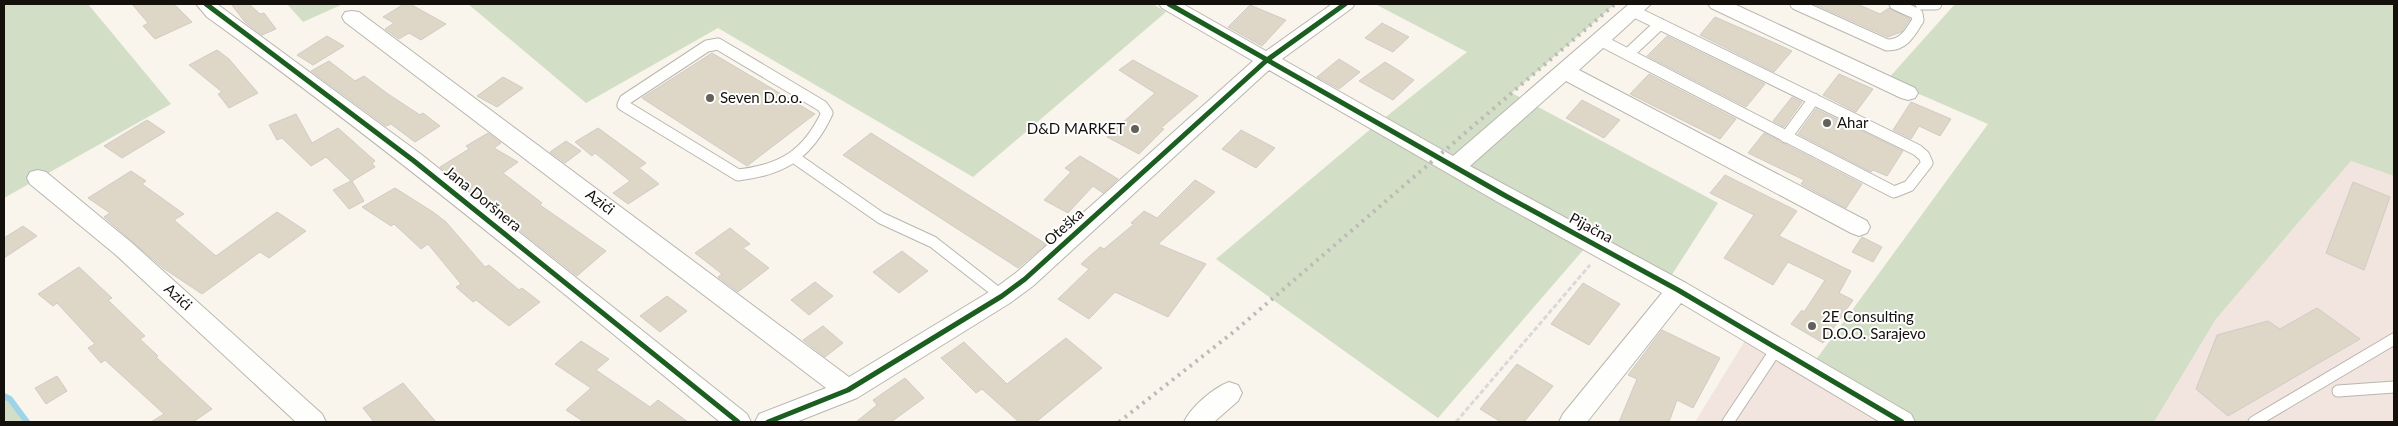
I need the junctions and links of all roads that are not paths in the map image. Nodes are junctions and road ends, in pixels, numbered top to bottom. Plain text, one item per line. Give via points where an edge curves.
1 (206, 4) edge
2 (1169, 4) edge
3 (1345, 4) edge
4 (1718, 4) edge
5 (1796, 4) edge
6 (1895, 4) edge
7 (1921, 4) edge
8 (1936, 4) edge
9 (1637, 7) edge
10 (352, 17) dead end
11 (1660, 24) junction
12 (1600, 40) junction
13 (1628, 54) junction
14 (1267, 60) junction
15 (1564, 71) junction
16 (1908, 93) dead end
17 (1814, 100) junction
18 (1786, 136) junction
19 (795, 158) junction
20 (1455, 168) junction
21 (38, 178) dead end
22 (1858, 227) dead end
23 (1678, 290) junction
24 (1002, 296) junction
25 (2394, 339) edge
26 (1777, 348) junction
27 (2394, 387) edge
28 (848, 390) junction
29 (2338, 391) dead end
30 (1229, 393) dead end
31 (313, 422) edge
32 (738, 422) edge
33 (768, 422) edge
34 (1197, 422) edge
35 (1572, 422) edge
36 (1728, 422) edge
37 (1902, 422) edge
38 (2254, 422) edge

1 - 32 street, Jana Doršnera via 458,194
2 - 14 street, Pijačna
3 - 14 street, Oteška
4 - 16 street
5 - 6 lane via 1887,45 1906,41 1918,20 1917,14
7 - 8 lane
9 - 11 lane
9 - 12 street
10 - 28 street, Azići
11 - 13 lane
11 - 17 lane
12 - 13 lane
12 - 15 street
13 - 18 lane
14 - 20 street, Pijačna
14 - 24 street, Oteška via 1025,279
15 - 20 street
15 - 22 street
17 - 18 lane
17 - 18 lane via 1917,150 1927,163 1907,190 1894,192
19 - 19 lane via 811,143 827,113 822,106 718,44 707,46 625,100 623,105 738,175 779,167
19 - 24 lane via 881,218 933,242
20 - 23 street, Pijačna
21 - 31 street, Azići via 124,248
23 - 26 street, Pijačna
23 - 35 street
24 - 28 street, Oteška
25 - 38 lane
26 - 36 lane
26 - 37 street, Pijačna
27 - 29 lane
28 - 33 street, Oteška
30 - 34 street

